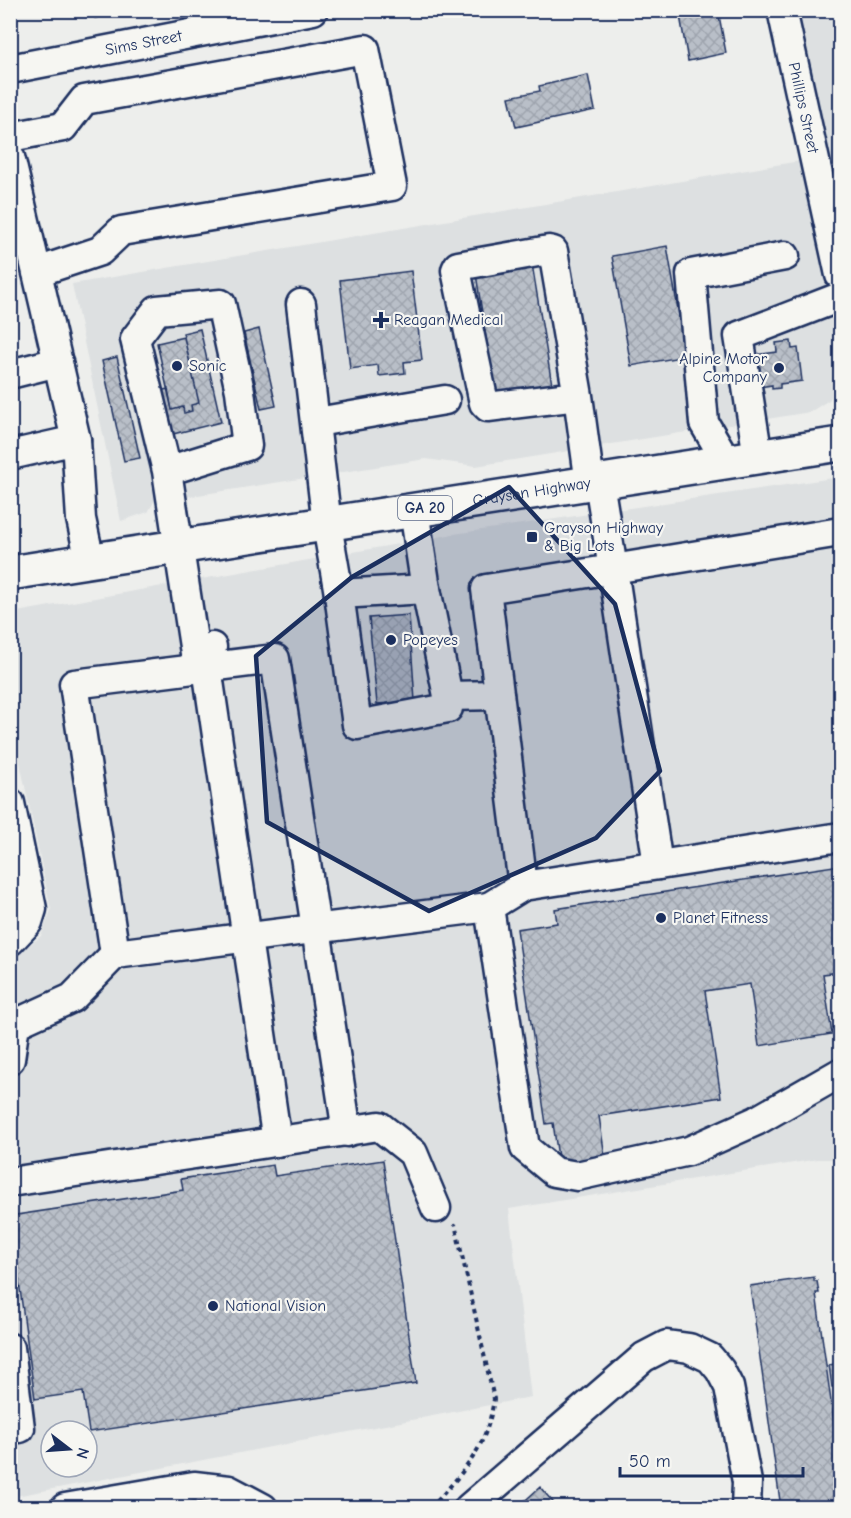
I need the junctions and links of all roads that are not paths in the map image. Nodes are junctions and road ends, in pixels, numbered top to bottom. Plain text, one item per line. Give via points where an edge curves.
1 (313, 10) edge
2 (782, 10) edge
3 (220, 19) edge
4 (10, 69) edge
5 (10, 137) edge
6 (10, 157) edge
7 (785, 256) dead end
8 (37, 272) junction
9 (840, 275) edge
10 (840, 297) edge
11 (301, 304) dead end
12 (58, 362) junction
13 (10, 374) edge
14 (578, 396) junction
15 (446, 400) dead end
16 (317, 422) junction
17 (76, 440) junction
18 (840, 444) edge
19 (10, 455) edge
20 (742, 460) junction
21 (166, 471) junction
22 (594, 483) junction
23 (414, 510) junction
24 (327, 525) junction
25 (840, 532) edge
26 (186, 546) junction
27 (90, 561) junction
28 (613, 569) junction
29 (10, 573) edge
30 (426, 589) junction
31 (339, 594) junction
32 (207, 663) junction
33 (499, 695) junction
34 (448, 696) junction
35 (12, 820) edge
36 (840, 837) edge
37 (658, 865) junction
38 (523, 886) junction
39 (489, 907) junction
40 (316, 928) junction
41 (245, 937) junction
42 (10, 941) edge
43 (115, 954) junction
44 (10, 1059) edge
45 (840, 1073) edge
46 (347, 1132) junction
47 (277, 1142) junction
48 (10, 1182) edge
49 (445, 1215) road end
50 (10, 1348) edge
51 (20, 1428) dead end
52 (65, 1508) edge
53 (263, 1508) edge
54 (468, 1508) edge
55 (746, 1508) edge

1 - 3 street, Sims Street
2 - 9 street, Phillips Street
3 - 4 street, Sims Street
5 - 8 street via 63,127 84,100 365,49 392,186 121,231 100,251
6 - 8 street
7 - 20 street via 691,274 704,423
8 - 12 street
10 - 20 street via 739,336
11 - 16 street
12 - 13 street
12 - 17 street
14 - 14 street via 553,251 458,266 484,403 488,407
14 - 22 street
15 - 16 street
16 - 24 street
17 - 19 street
17 - 27 street via 81,519
18 - 20 main road, Grayson Highway / GA 20
20 - 22 main road, Grayson Highway / GA 20
21 - 21 street via 135,339 157,310 221,304 247,446
21 - 26 street
22 - 23 main road, Grayson Highway / GA 20
22 - 28 street
23 - 24 main road, Grayson Highway / GA 20
23 - 30 street
24 - 26 main road, Grayson Highway / GA 20
24 - 31 street
25 - 28 street
26 - 27 main road, Grayson Highway / GA 20
26 - 32 street via 195,653
27 - 29 main road, Grayson Highway / GA 20
28 - 33 street via 486,589
28 - 37 street
30 - 31 street
30 - 34 street
31 - 34 street via 357,725 448,708
32 - 40 street via 275,659
32 - 41 street
32 - 43 street via 74,684
33 - 34 street
33 - 38 street
35 - 42 street via 32,909 28,922
36 - 37 street
37 - 38 street
38 - 39 street
39 - 40 street
39 - 45 street via 525,1148 554,1172 578,1176 689,1151 756,1121
40 - 41 street
40 - 46 street
41 - 43 street
41 - 47 street
43 - 44 street via 72,998 15,1024
46 - 47 street
46 - 49 street via 379,1126 413,1153
47 - 48 street
50 - 51 street
52 - 53 street via 194,1486 229,1490
54 - 55 street via 644,1357 667,1345 689,1348 710,1358 729,1387 747,1482

